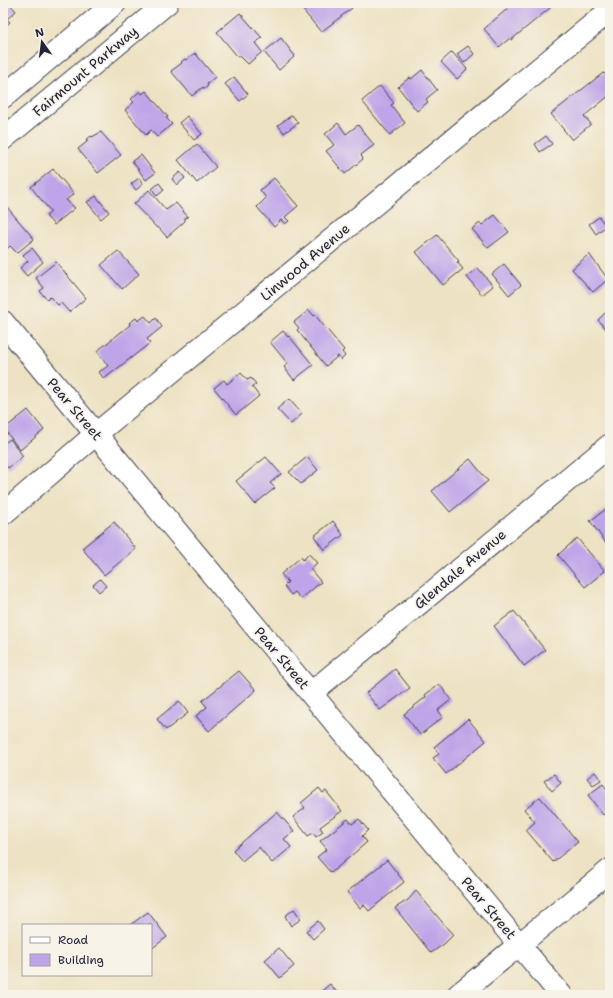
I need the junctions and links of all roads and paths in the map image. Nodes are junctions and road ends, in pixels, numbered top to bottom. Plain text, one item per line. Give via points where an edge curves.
1 (115, 3) edge
2 (167, 3) edge
3 (606, 10) edge
4 (3, 97) edge
5 (3, 139) edge
6 (3, 322) edge
7 (96, 434) junction
8 (610, 445) edge
9 (3, 514) edge
10 (311, 693) junction
11 (610, 870) edge
12 (519, 945) junction
13 (458, 995) edge
14 (561, 995) edge

1 - 4 street
2 - 5 street, Fairmount Parkway
3 - 7 street, Linwood Avenue
6 - 7 street, Pear Street
7 - 9 street, Linwood Avenue
7 - 10 street, Pear Street
8 - 10 street, Glendale Avenue
10 - 12 street, Pear Street
11 - 12 street
12 - 13 street
12 - 14 street, Pear Street

